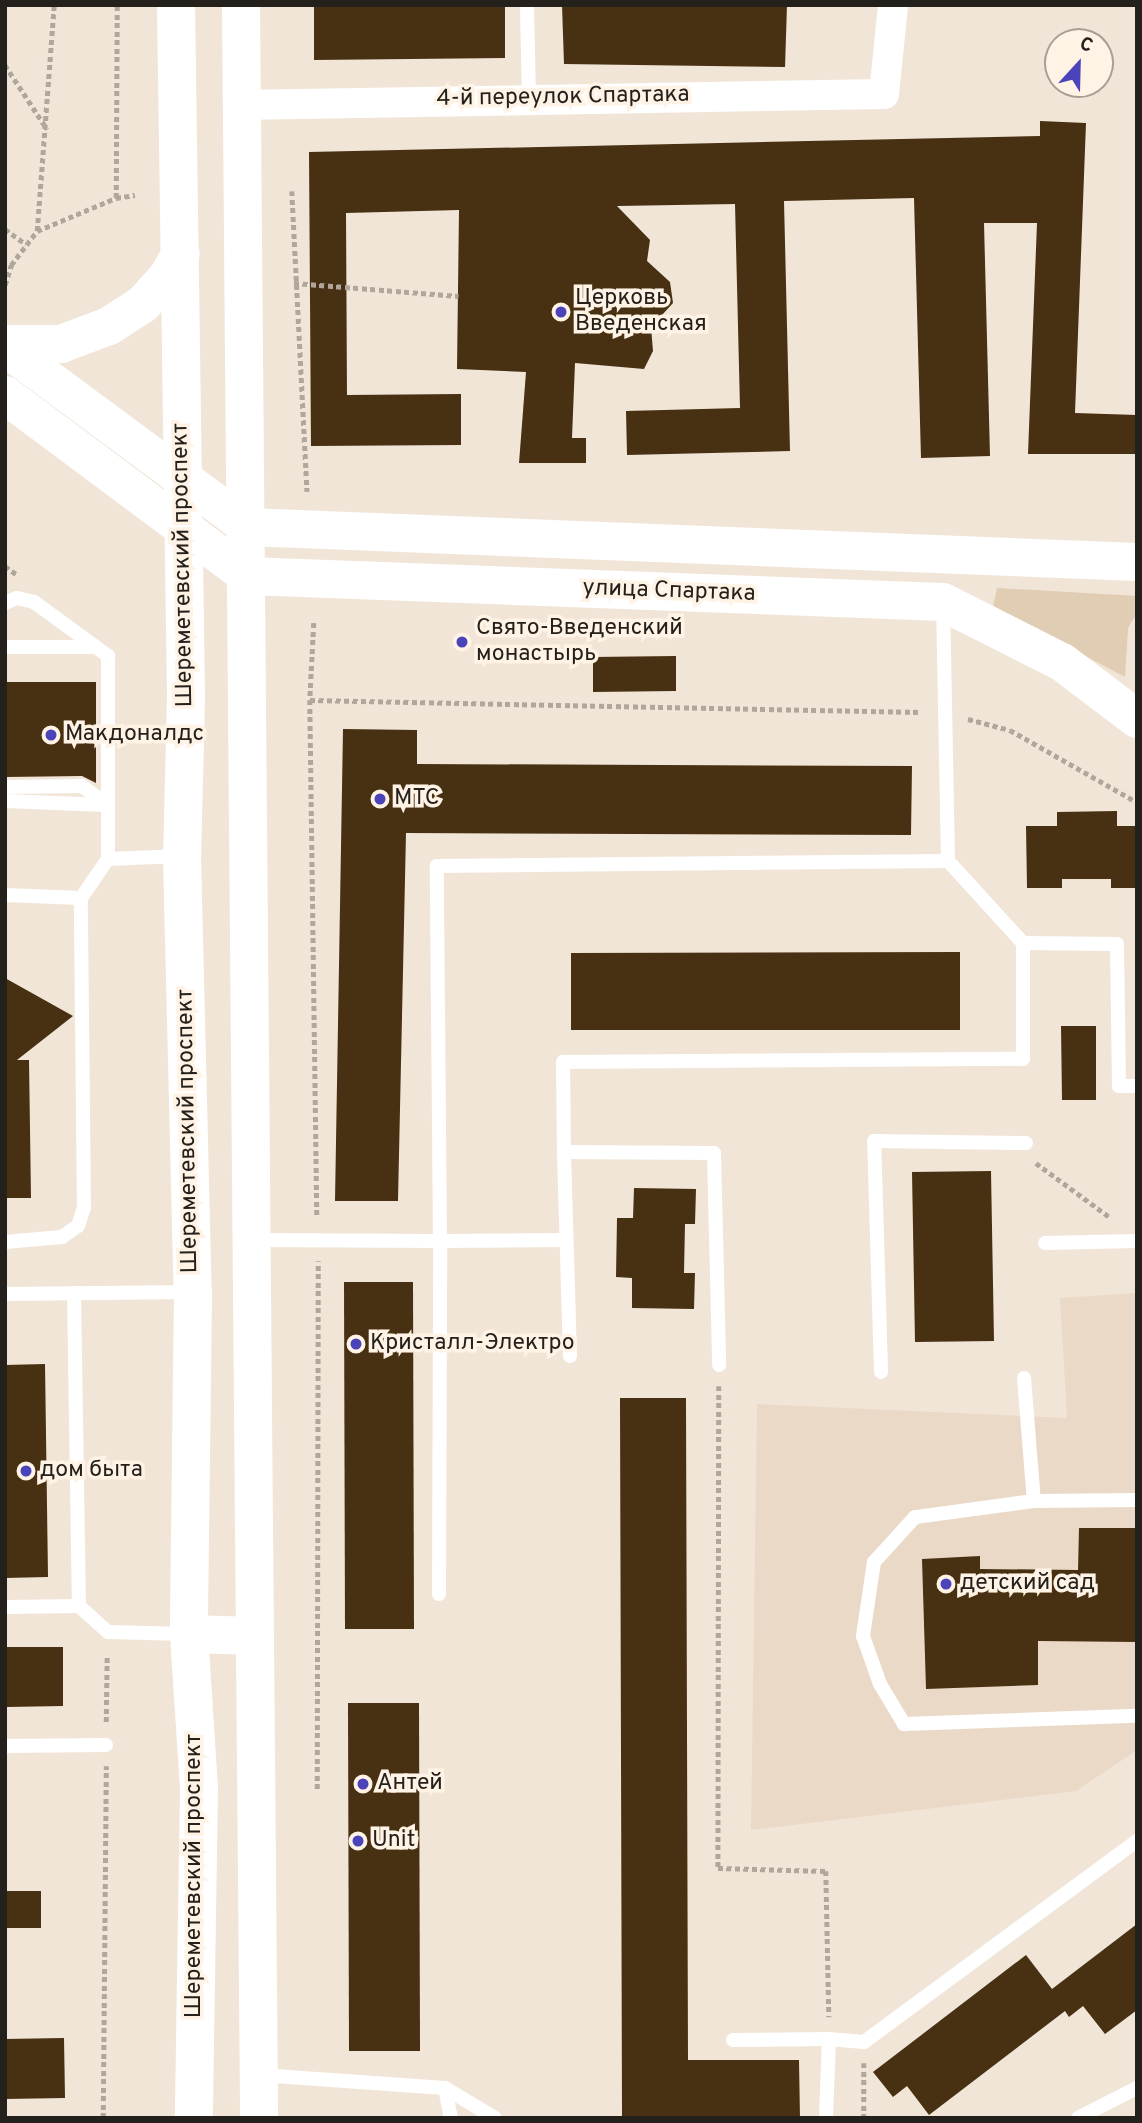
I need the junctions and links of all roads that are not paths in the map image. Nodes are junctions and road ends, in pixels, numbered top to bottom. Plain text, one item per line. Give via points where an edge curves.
1 (176, 5) edge
2 (241, 5) edge
3 (527, 5) edge
4 (893, 5) edge
5 (529, 98) junction
6 (242, 105) junction
7 (181, 253) junction
8 (5, 346) edge
9 (5, 395) edge
10 (183, 477) junction
11 (248, 527) junction
12 (184, 528) junction
13 (1137, 562) edge
14 (248, 576) junction
15 (943, 602) junction
16 (5, 603) edge
17 (5, 647) edge
18 (96, 647) junction
19 (1137, 719) edge
20 (5, 787) edge
21 (5, 801) edge
22 (107, 802) junction
23 (182, 856) junction
24 (108, 859) junction
25 (947, 860) junction
26 (5, 895) edge
27 (81, 898) junction
28 (1023, 943) junction
29 (1137, 1086) edge
30 (1026, 1150) road end
31 (564, 1152) junction
32 (253, 1240) junction
33 (564, 1240) junction
34 (440, 1241) junction
35 (1137, 1241) edge
36 (5, 1242) edge
37 (1045, 1242) dead end
38 (253, 1289) junction
39 (192, 1292) junction
40 (74, 1293) junction
41 (5, 1294) edge
42 (569, 1356) dead end
43 (719, 1365) road end
44 (881, 1372) dead end
45 (1024, 1378) dead end
46 (1137, 1500) edge
47 (1034, 1501) junction
48 (439, 1594) dead end
49 (79, 1606) junction
50 (5, 1607) edge
51 (189, 1634) junction
52 (255, 1636) junction
53 (1137, 1716) edge
54 (5, 1745) edge
55 (106, 1745) road end
56 (1137, 1842) edge
57 (829, 2039) junction
58 (733, 2040) dead end
59 (259, 2075) junction
60 (445, 2088) junction
61 (1137, 2088) edge
62 (194, 2118) edge
63 (259, 2118) edge
64 (451, 2118) edge
65 (495, 2118) edge
66 (826, 2118) edge
67 (1078, 2118) edge

1 - 7 main road, Шереметевский проспект
2 - 6 main road
3 - 5 lane
4 - 5 street, 4-й переулок Спартака via 884,94
5 - 6 street, 4-й переулок Спартака
6 - 11 main road
7 - 8 main road via 143,304 109,326 61,344
7 - 10 main road, Шереметевский проспект
8 - 10 main road
9 - 12 main road
10 - 11 main road
10 - 12 main road, Шереметевский проспект
11 - 13 main road
11 - 14 main road
12 - 14 main road
12 - 23 main road, Шереметевский проспект
14 - 15 main road, улица Спартака
14 - 32 main road
15 - 19 main road, улица Спартака via 1062,662
15 - 25 lane
16 - 18 lane via 17,598 34,602
17 - 18 lane
18 - 22 lane via 108,656
20 - 22 lane via 82,786
21 - 22 lane
22 - 24 lane
23 - 24 lane
23 - 39 main road, Шереметевский проспект
24 - 27 lane
25 - 28 lane
25 - 34 lane via 437,866
26 - 27 lane
27 - 36 lane via 84,1208 78,1226 62,1237
28 - 29 lane via 1117,944 1119,1086
28 - 31 lane via 1023,1059 563,1062
30 - 44 lane via 874,1141
31 - 33 lane
31 - 43 lane via 714,1153
32 - 34 lane
32 - 38 main road
33 - 34 lane
33 - 42 lane
34 - 48 lane
35 - 37 lane
38 - 39 main road, Шереметевский проспект
38 - 52 main road
39 - 40 lane
39 - 51 main road, Шереметевский проспект
40 - 41 lane
40 - 49 lane
45 - 47 lane
46 - 47 lane
47 - 53 lane via 915,1517 874,1562 863,1636 880,1684 904,1724
49 - 50 lane
49 - 51 lane via 108,1632
51 - 52 main road
51 - 62 main road, Шереметевский проспект via 199,1787
52 - 59 main road
54 - 55 lane
56 - 57 lane via 864,2042
57 - 58 lane
57 - 66 lane
59 - 60 lane
59 - 63 main road
60 - 64 lane
60 - 65 lane
61 - 67 lane

